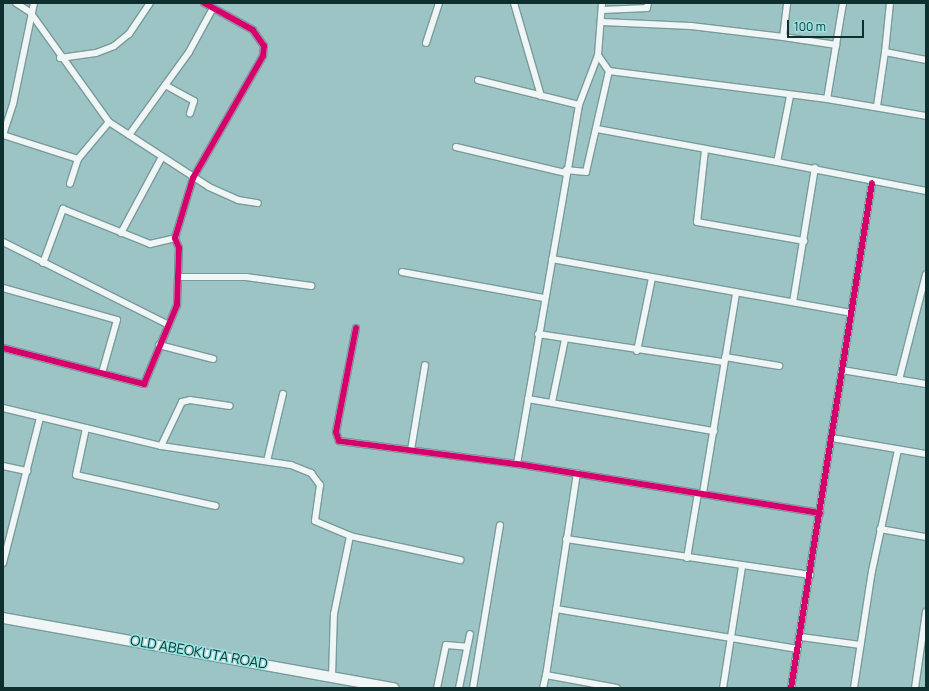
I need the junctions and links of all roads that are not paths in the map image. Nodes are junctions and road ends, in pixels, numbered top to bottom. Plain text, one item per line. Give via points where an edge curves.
1 (16, 3) edge
2 (34, 3) edge
3 (150, 3) edge
4 (204, 3) edge
5 (439, 3) edge
6 (514, 3) edge
7 (602, 3) edge
8 (648, 3) edge
9 (786, 3) edge
10 (843, 3) edge
11 (890, 3) edge
12 (213, 8) junction
13 (602, 10) junction
14 (30, 12) junction
15 (602, 22) junction
16 (783, 37) junction
17 (426, 43) dead end
18 (836, 45) junction
19 (885, 52) junction
20 (598, 55) junction
21 (60, 58) junction
22 (926, 60) edge
23 (609, 71) junction
24 (478, 80) dead end
25 (165, 85) junction
26 (541, 96) junction
27 (790, 96) junction
28 (827, 99) junction
29 (579, 105) junction
30 (877, 106) junction
31 (190, 113) dead end
32 (926, 116) edge
33 (108, 122) junction
34 (597, 129) junction
35 (129, 135) junction
36 (456, 147) dead end
37 (705, 150) junction
38 (162, 157) junction
39 (78, 159) junction
40 (777, 162) junction
41 (815, 168) junction
42 (566, 172) junction
43 (193, 178) junction
44 (872, 183) junction
45 (70, 184) dead end
46 (926, 191) edge
47 (258, 203) dead end
48 (121, 233) junction
49 (175, 238) junction
50 (804, 241) junction
51 (3, 242) edge
52 (552, 259) junction
53 (43, 263) junction
54 (402, 272) dead end
55 (926, 274) edge
56 (178, 277) junction
57 (652, 278) junction
58 (310, 286) dead end
59 (3, 288) edge
60 (736, 293) junction
61 (544, 298) junction
62 (793, 302) junction
63 (851, 313) junction
64 (167, 324) junction
65 (356, 328) dead end
66 (538, 334) junction
67 (565, 339) junction
68 (159, 345) junction
69 (3, 348) edge
70 (637, 351) junction
71 (213, 359) dead end
72 (724, 359) junction
73 (425, 365) dead end
74 (779, 366) dead end
75 (842, 370) junction
76 (102, 373) junction
77 (899, 380) junction
78 (926, 384) edge
79 (283, 394) dead end
80 (528, 399) junction
81 (552, 402) junction
82 (230, 406) dead end
83 (3, 408) edge
84 (40, 418) junction
85 (86, 428) junction
86 (714, 431) junction
87 (832, 438) junction
88 (161, 446) junction
89 (411, 450) junction
90 (898, 450) junction
91 (926, 454) edge
92 (267, 461) junction
93 (517, 464) junction
94 (3, 466) edge
95 (27, 471) junction
96 (577, 473) junction
97 (701, 493) junction
98 (216, 506) dead end
99 (820, 513) junction
100 (500, 525) dead end
101 (880, 528) junction
102 (350, 536) junction
103 (926, 537) edge
104 (566, 539) junction
105 (687, 558) junction
106 (460, 560) dead end
107 (3, 564) edge
108 (742, 567) junction
109 (810, 576) junction
110 (556, 609) junction
111 (926, 612) edge
112 (3, 618) edge
113 (470, 634) dead end
114 (801, 637) junction
115 (730, 638) junction
116 (860, 645) junction
117 (467, 647) junction
118 (798, 649) junction
119 (546, 675) junction
120 (332, 676) junction
121 (394, 688) edge
122 (437, 688) edge
123 (459, 688) edge
124 (473, 688) edge
125 (543, 688) edge
126 (617, 688) edge
127 (723, 688) edge
128 (791, 688) edge
129 (854, 688) edge
130 (915, 688) edge

1 - 14 street
2 - 14 street
3 - 21 street via 128,34 114,46 96,53
4 - 12 street
5 - 17 street
6 - 26 street
7 - 13 street
8 - 13 street via 647,8
9 - 16 street
10 - 18 street
11 - 19 street
12 - 25 street via 190,52
12 - 43 street via 253,30 264,46 258,68
13 - 15 street
14 - 21 street
14 - 39 street via 25,50 3,135
15 - 16 street
15 - 20 street
16 - 18 street
18 - 28 street
19 - 22 street
19 - 30 street
20 - 23 street
20 - 29 street
21 - 33 street
23 - 27 street
23 - 34 street
24 - 26 street
25 - 31 street via 194,101
25 - 35 street
26 - 29 street
27 - 28 street
27 - 40 street
28 - 30 street
29 - 42 street
30 - 32 street
33 - 35 street
33 - 39 street
34 - 37 street
34 - 42 street via 586,172
35 - 38 street
36 - 42 street
37 - 40 street
37 - 50 street via 696,222
38 - 43 street
38 - 48 street
39 - 45 street
40 - 41 street
41 - 44 street
41 - 50 street
42 - 52 street
43 - 47 street via 238,200
43 - 49 street
44 - 46 street
44 - 63 street
48 - 49 street via 150,244
48 - 53 street via 63,209
49 - 56 street via 179,248
50 - 62 street
51 - 53 street
52 - 57 street
52 - 61 street
53 - 64 street
54 - 61 street
55 - 77 street
56 - 58 street via 246,277
56 - 64 street via 177,305
57 - 60 street
57 - 70 street
59 - 76 street via 117,320
60 - 62 street
60 - 72 street
61 - 66 street
62 - 63 street
63 - 75 street
64 - 68 street
65 - 89 street via 337,439
66 - 67 street
66 - 80 street
67 - 70 street
67 - 81 street
68 - 71 street
68 - 76 street via 144,384
69 - 76 street
70 - 72 street
72 - 74 street
72 - 86 street
73 - 89 street
75 - 77 street
75 - 87 street
77 - 78 street
79 - 92 street
80 - 81 street
80 - 93 street
81 - 86 street
82 - 88 street via 190,400 182,402
83 - 84 street
84 - 85 street
84 - 95 street
85 - 88 street
85 - 98 street via 76,474
86 - 97 street
87 - 90 street
87 - 99 street
88 - 92 street
89 - 93 street
90 - 91 street
90 - 101 street
92 - 102 street via 291,465 314,476 322,489 315,521
93 - 96 street
94 - 95 street
95 - 107 street
96 - 97 street
96 - 104 street
97 - 99 street
97 - 105 street
99 - 109 street
100 - 124 street
101 - 103 street
101 - 116 street
102 - 106 street
102 - 120 street via 334,614
104 - 105 street
104 - 110 street
105 - 108 street
108 - 109 street
108 - 115 street
109 - 114 street
110 - 115 street
110 - 119 street
111 - 130 street
112 - 120 highway, OLD ABEOKUTA ROAD
113 - 117 street
114 - 116 street
114 - 118 street
115 - 118 street
115 - 127 street
116 - 129 street
117 - 122 street via 446,645
117 - 123 street
118 - 128 street
119 - 125 street
119 - 126 street
120 - 121 highway, OLD ABEOKUTA ROAD

